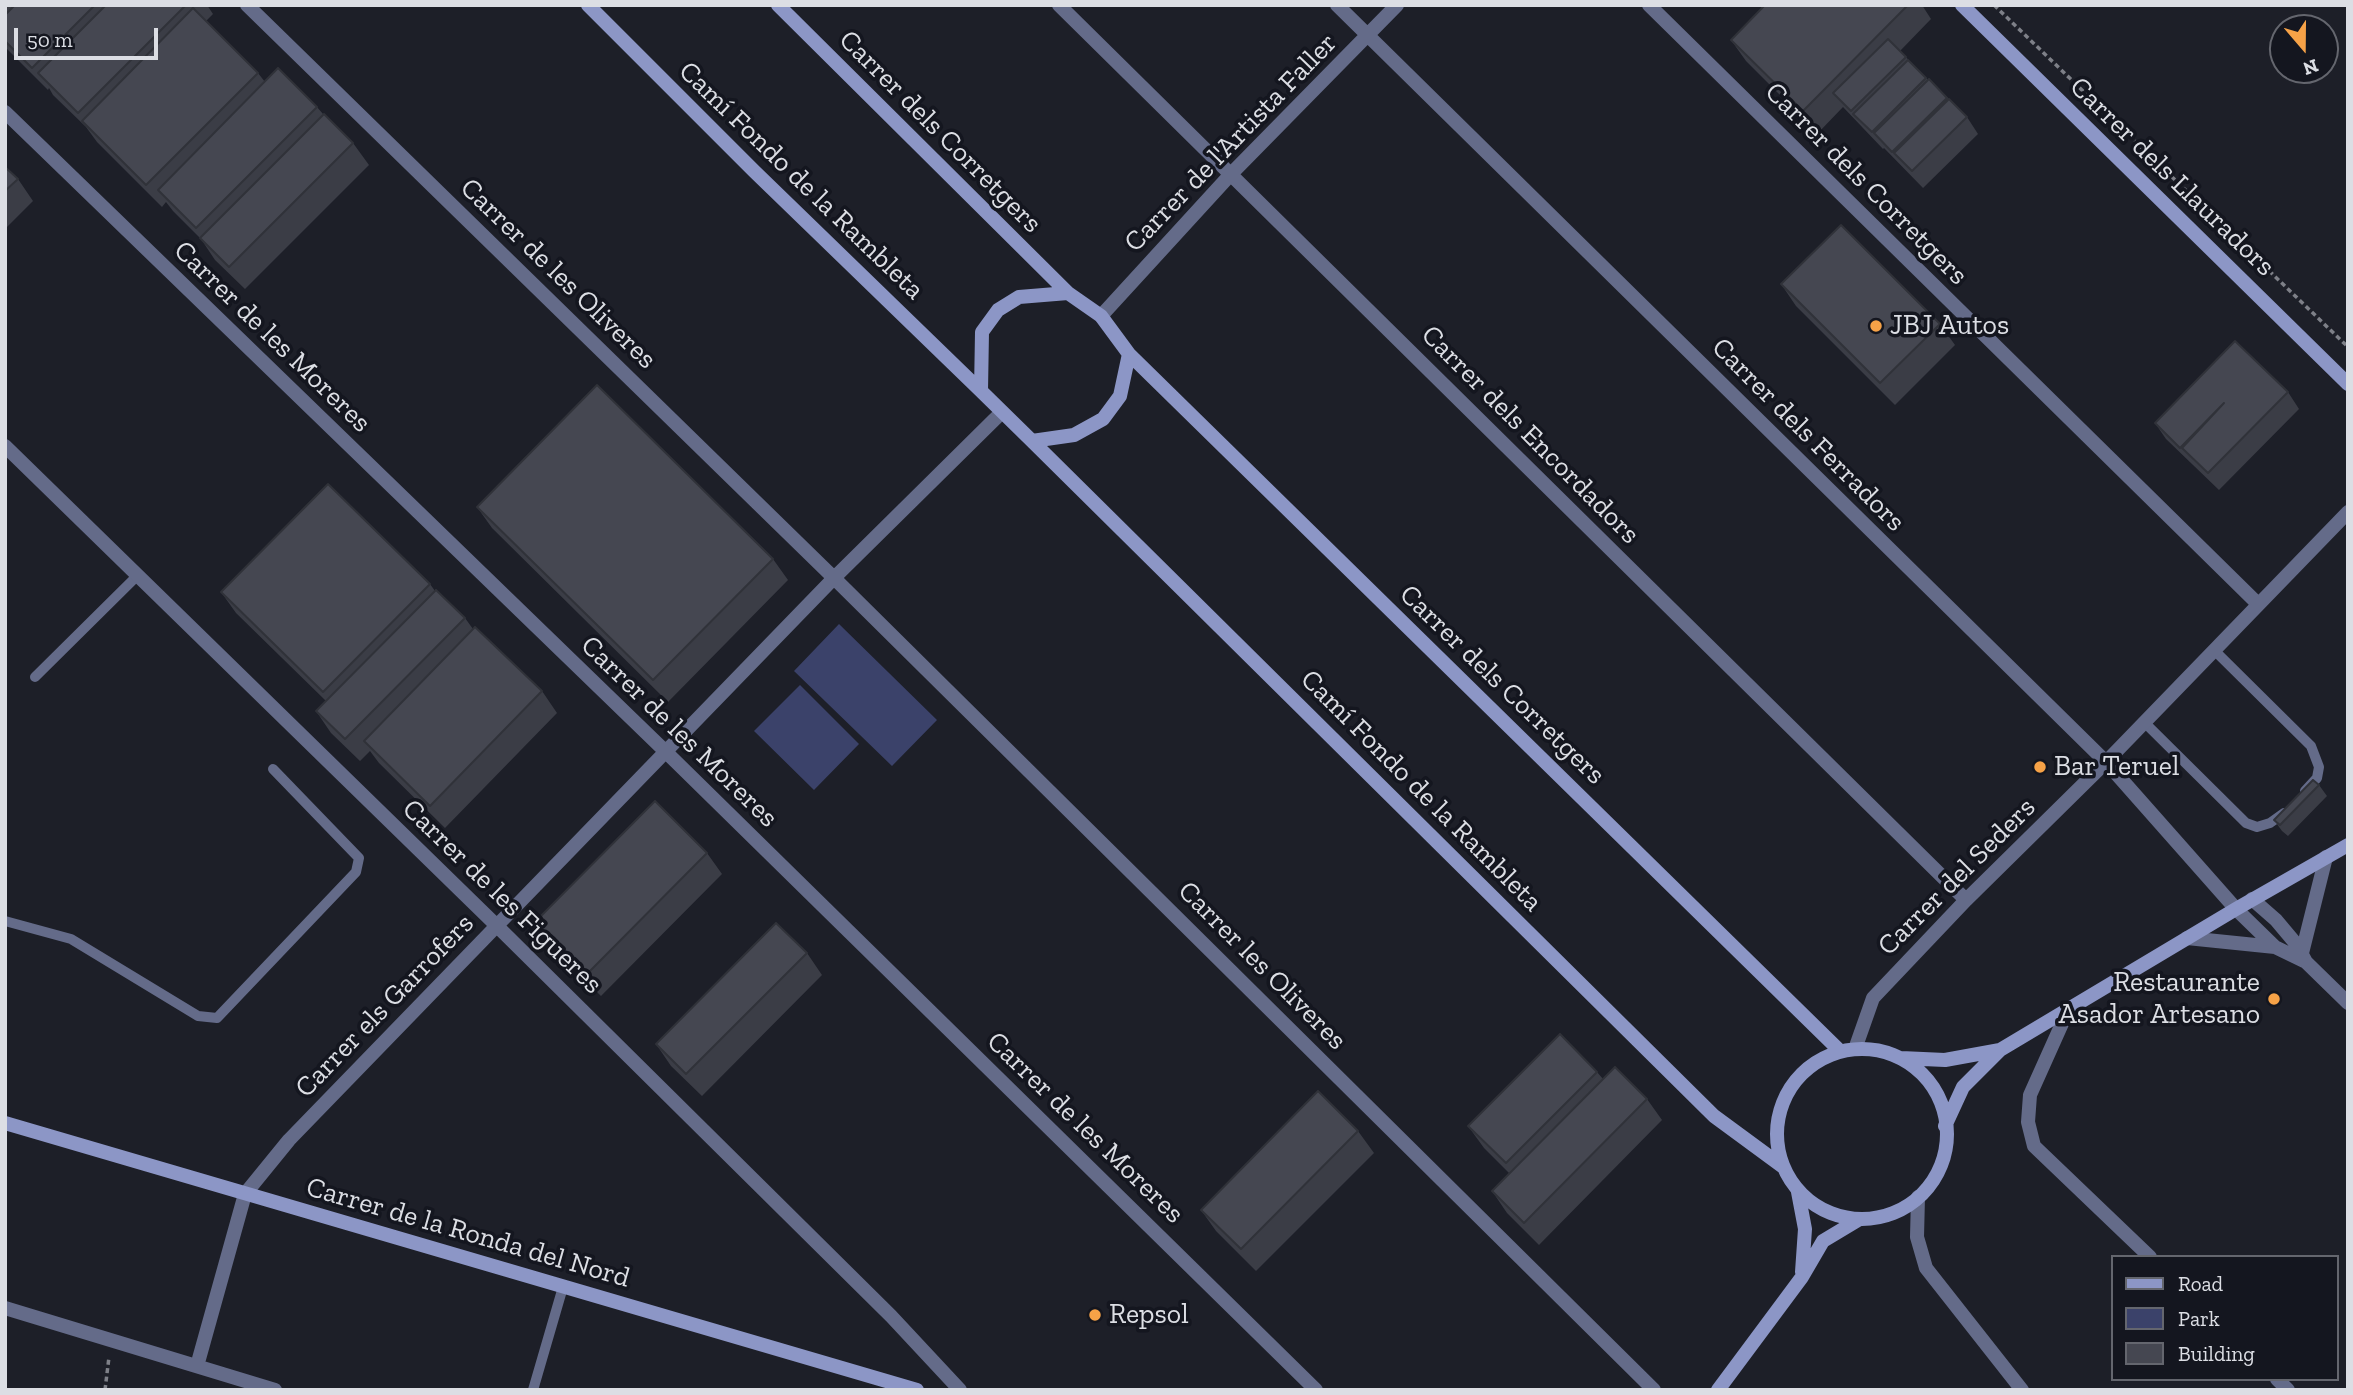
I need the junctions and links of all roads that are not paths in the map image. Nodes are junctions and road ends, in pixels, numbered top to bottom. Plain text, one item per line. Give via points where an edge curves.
1 (247, 5) edge
2 (588, 5) edge
3 (778, 5) edge
4 (1059, 5) edge
5 (1337, 5) edge
6 (1397, 5) edge
7 (1649, 5) edge
8 (1962, 5) edge
9 (1367, 35) junction
10 (5, 111) edge
11 (1231, 174) junction
12 (1068, 293) junction
13 (1101, 316) junction
14 (1129, 354) junction
15 (2348, 384) edge
16 (981, 391) junction
17 (1001, 413) junction
18 (1032, 441) junction
19 (5, 446) edge
20 (2348, 512) edge
21 (138, 575) junction
22 (834, 578) junction
23 (2258, 604) junction
24 (2214, 650) junction
25 (35, 677) dead end
26 (2144, 722) junction
27 (666, 752) junction
28 (2106, 762) junction
29 (273, 769) dead end
30 (2300, 797) edge
31 (2291, 806) edge
32 (2348, 845) edge
33 (2326, 857) junction
34 (2252, 899) junction
35 (1966, 900) junction
36 (2236, 909) junction
37 (5, 921) edge
38 (498, 926) junction
39 (2186, 938) junction
40 (2275, 947) junction
41 (2304, 958) junction
42 (2348, 1003) edge
43 (2069, 1008) junction
44 (1856, 1049) junction
45 (2000, 1050) junction
46 (1840, 1051) junction
47 (1901, 1058) junction
48 (5, 1123) edge
49 (1945, 1126) junction
50 (1782, 1166) junction
51 (1798, 1192) junction
52 (245, 1194) junction
53 (1918, 1197) junction
54 (1858, 1220) junction
55 (2148, 1255) edge
56 (1802, 1277) junction
57 (563, 1287) junction
58 (5, 1308) edge
59 (197, 1366) junction
60 (275, 1390) edge
61 (533, 1390) edge
62 (917, 1390) edge
63 (960, 1390) edge
64 (1316, 1390) edge
65 (1654, 1390) edge
66 (1718, 1390) edge
67 (2022, 1390) edge

1 - 22 street, Carrer de les Oliveres
2 - 16 street, Camí Fondo de la Rambleta
3 - 12 street, Carrer dels Corretgers
4 - 11 street, Carrer dels Encordadors
5 - 9 street, Carrer dels Ferradors
6 - 9 street, Carrer de l'Artista Faller
7 - 23 street, Carrer dels Corretgers
8 - 15 street, Carrer dels Llauradors
9 - 11 street, Carrer de l'Artista Faller
9 - 28 street, Carrer dels Ferradors
10 - 27 street, Carrer de les Moreres
11 - 13 street, Carrer de l'Artista Faller
11 - 35 street, Carrer dels Encordadors
12 - 13 street
12 - 16 street via 1019,297 998,310 982,332
13 - 14 street
14 - 18 street via 1120,396 1103,419 1074,435
14 - 46 street, Carrer dels Corretgers
16 - 17 street
17 - 18 street
17 - 22 street, Carrer els Garrofers
18 - 50 street, Camí Fondo de la Rambleta via 1714,1116
19 - 21 street, Carrer de les Figueres
20 - 23 street, Carrer del Seders
21 - 25 lane
21 - 38 street, Carrer de les Figueres
22 - 27 street, Carrer els Garrofers
22 - 65 street, Carrer les Oliveres
23 - 24 street, Carrer del Seders
24 - 26 street, Carrer del Seders
24 - 30 lane via 2316,754 2317,778
26 - 28 street, Carrer del Seders
26 - 31 lane via 2246,822 2258,827 2270,823
27 - 38 street, Carrer els Garrofers
27 - 64 street, Carrer de les Moreres
28 - 35 street, Carrer del Seders
28 - 36 street, Carrer dels Ferradors
29 - 37 lane via 359,858 356,872 218,1018 198,1016 71,939
32 - 33 street
33 - 34 street
33 - 41 street
34 - 36 street
34 - 41 street via 2276,920
35 - 44 street, Carrer del Seders via 1873,998
36 - 39 street
36 - 40 street, Carrer dels Ferradors
38 - 52 street, Carrer els Garrofers via 289,1140
38 - 63 street, Carrer de les Figueres
39 - 40 street
39 - 43 street
40 - 41 street
41 - 42 street
43 - 45 street
43 - 55 street via 2030,1095 2028,1122 2034,1146
44 - 46 street
44 - 47 street
45 - 47 street via 1945,1060
45 - 49 street via 1963,1087
46 - 50 street via 1813,1064 1784,1100 1776,1128
47 - 49 street via 1925,1076 1941,1101
48 - 52 street, Carrer de la Ronda del Nord
49 - 53 street via 1948,1142 1940,1171
50 - 51 street
51 - 54 street via 1821,1210
51 - 56 street via 1805,1228
52 - 57 street, Carrer de la Ronda del Nord
52 - 59 street, Carrer els Garrofers
53 - 54 street via 1888,1216
53 - 67 street via 1917,1237 1926,1268
54 - 56 street via 1823,1241
56 - 66 street
57 - 61 lane
57 - 62 street, Carrer de la Ronda del Nord
58 - 59 street
59 - 60 street

